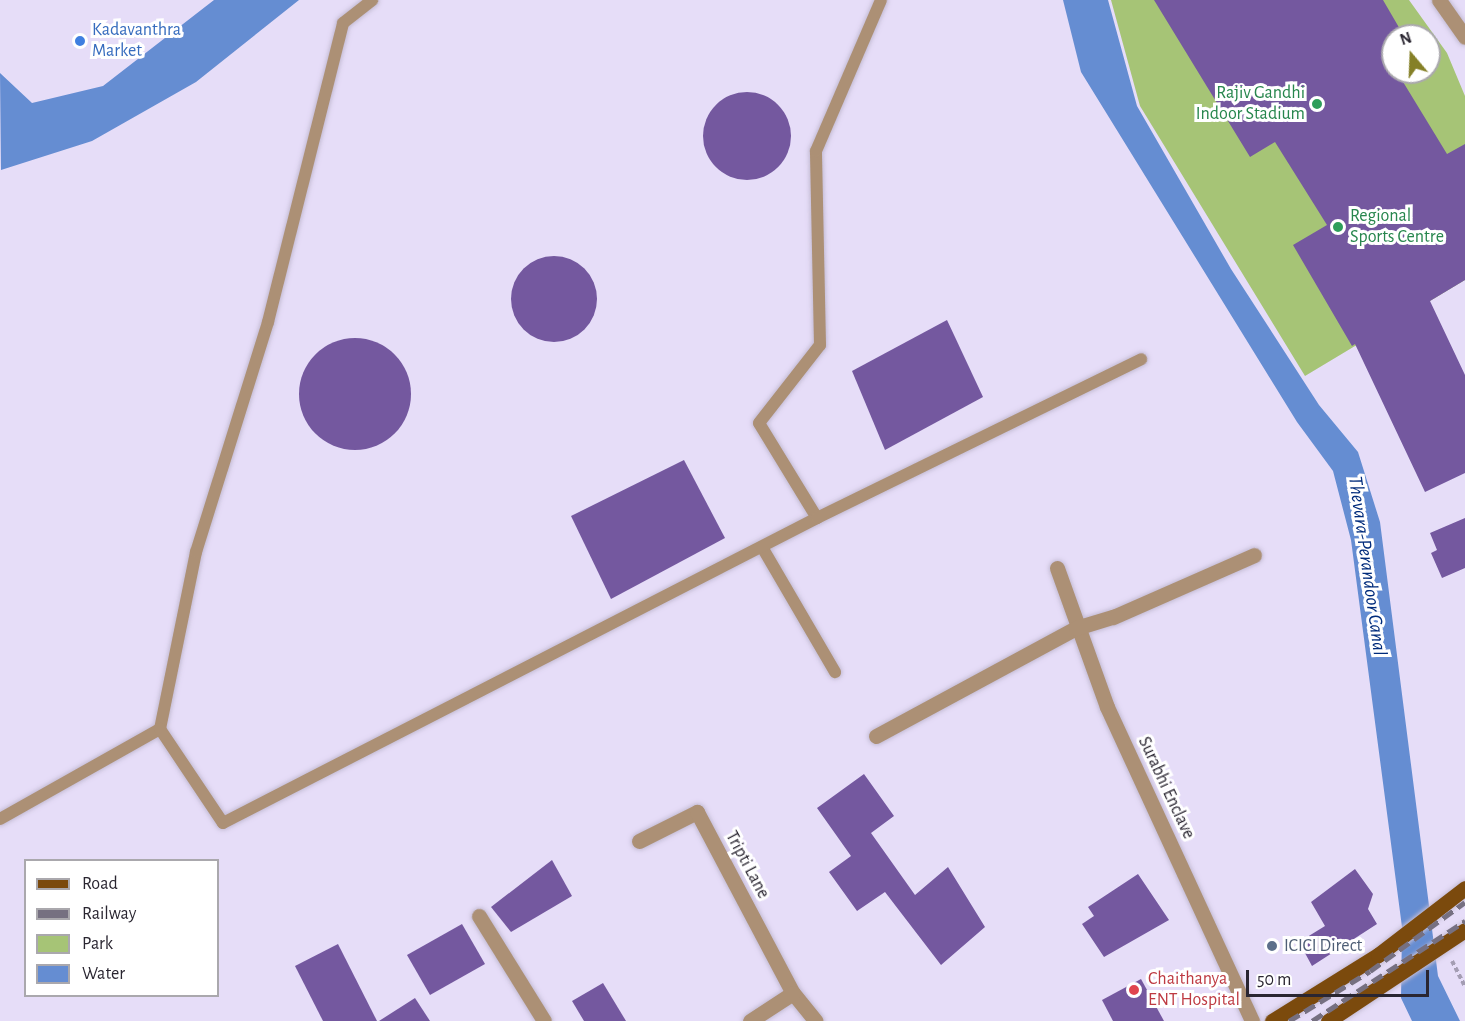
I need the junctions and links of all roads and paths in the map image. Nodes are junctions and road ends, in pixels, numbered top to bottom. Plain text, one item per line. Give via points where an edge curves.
1 (372, 0) edge
2 (881, 0) edge
3 (1439, 0) edge
4 (1465, 37) edge
5 (1141, 359) dead end
6 (817, 518) junction
7 (762, 547) junction
8 (1254, 555) dead end
9 (1057, 568) dead end
10 (1076, 628) junction
11 (836, 672) dead end
12 (160, 729) junction
13 (876, 736) dead end
14 (0, 819) edge
15 (639, 841) dead end
16 (1465, 888) edge
17 (479, 916) dead end
18 (1465, 930) edge
19 (1443, 946) junction
20 (1465, 987) edge
21 (793, 993) junction
22 (544, 1021) edge
23 (750, 1021) edge
24 (816, 1021) edge
25 (1252, 1021) edge
26 (1272, 1021) edge
27 (1328, 1021) edge

1 - 12 lane via 343,23 268,321 196,552
2 - 6 lane via 816,151 820,345 759,423
3 - 4 street
5 - 6 lane
6 - 7 lane
7 - 11 lane
7 - 12 lane via 223,823
8 - 10 street via 1113,617
9 - 10 street, Surabhi Enclave
10 - 13 street
10 - 25 street, Surabhi Enclave via 1112,717
12 - 14 lane
15 - 21 street, Tripti Lane via 697,812
16 - 26 main road via 1378,955
17 - 22 street
18 - 19 main road
19 - 20 path
19 - 27 main road
21 - 23 street
21 - 24 street, Tripti Lane

